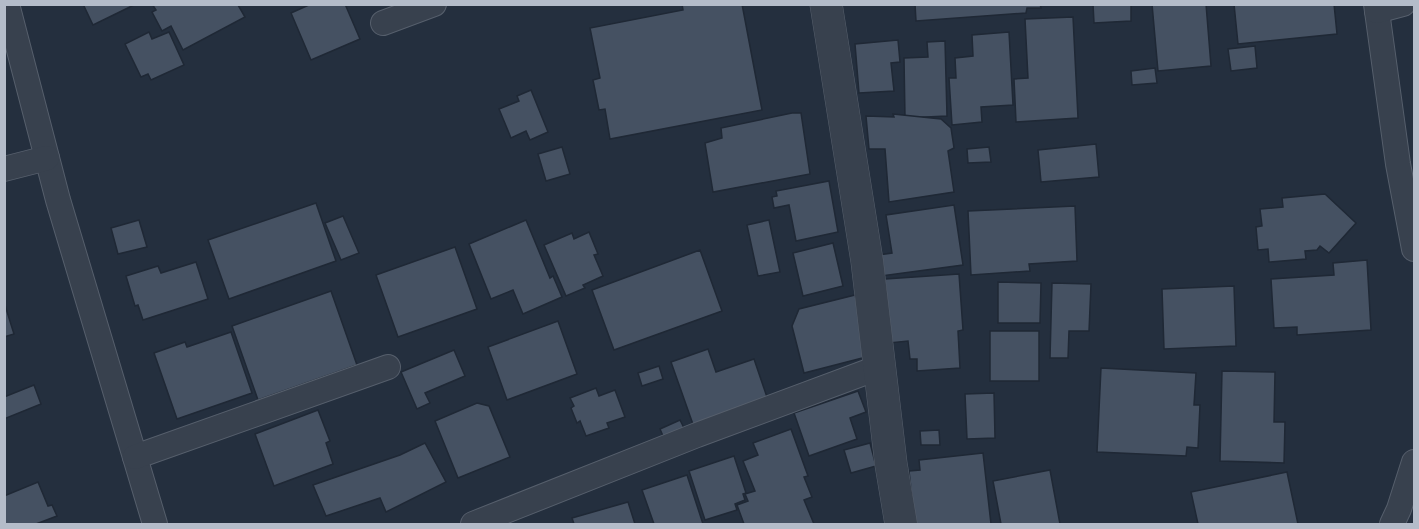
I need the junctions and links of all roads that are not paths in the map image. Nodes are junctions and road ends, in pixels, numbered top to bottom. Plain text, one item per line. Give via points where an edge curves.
1 (7, 4) edge
2 (434, 4) edge
3 (826, 4) edge
4 (1402, 4) edge
5 (1377, 8) edge
6 (383, 23) dead end
7 (47, 158) junction
8 (4, 169) edge
9 (1414, 249) edge
10 (880, 367) junction
11 (388, 368) dead end
12 (135, 457) junction
13 (1414, 462) edge
14 (150, 523) edge
15 (472, 525) edge
16 (901, 525) edge
17 (1392, 525) edge

1 - 7 street
2 - 6 street
3 - 10 street
4 - 5 street
5 - 9 street
7 - 8 street
7 - 12 street
10 - 15 street
10 - 16 street
11 - 12 street
12 - 14 street
13 - 17 street

